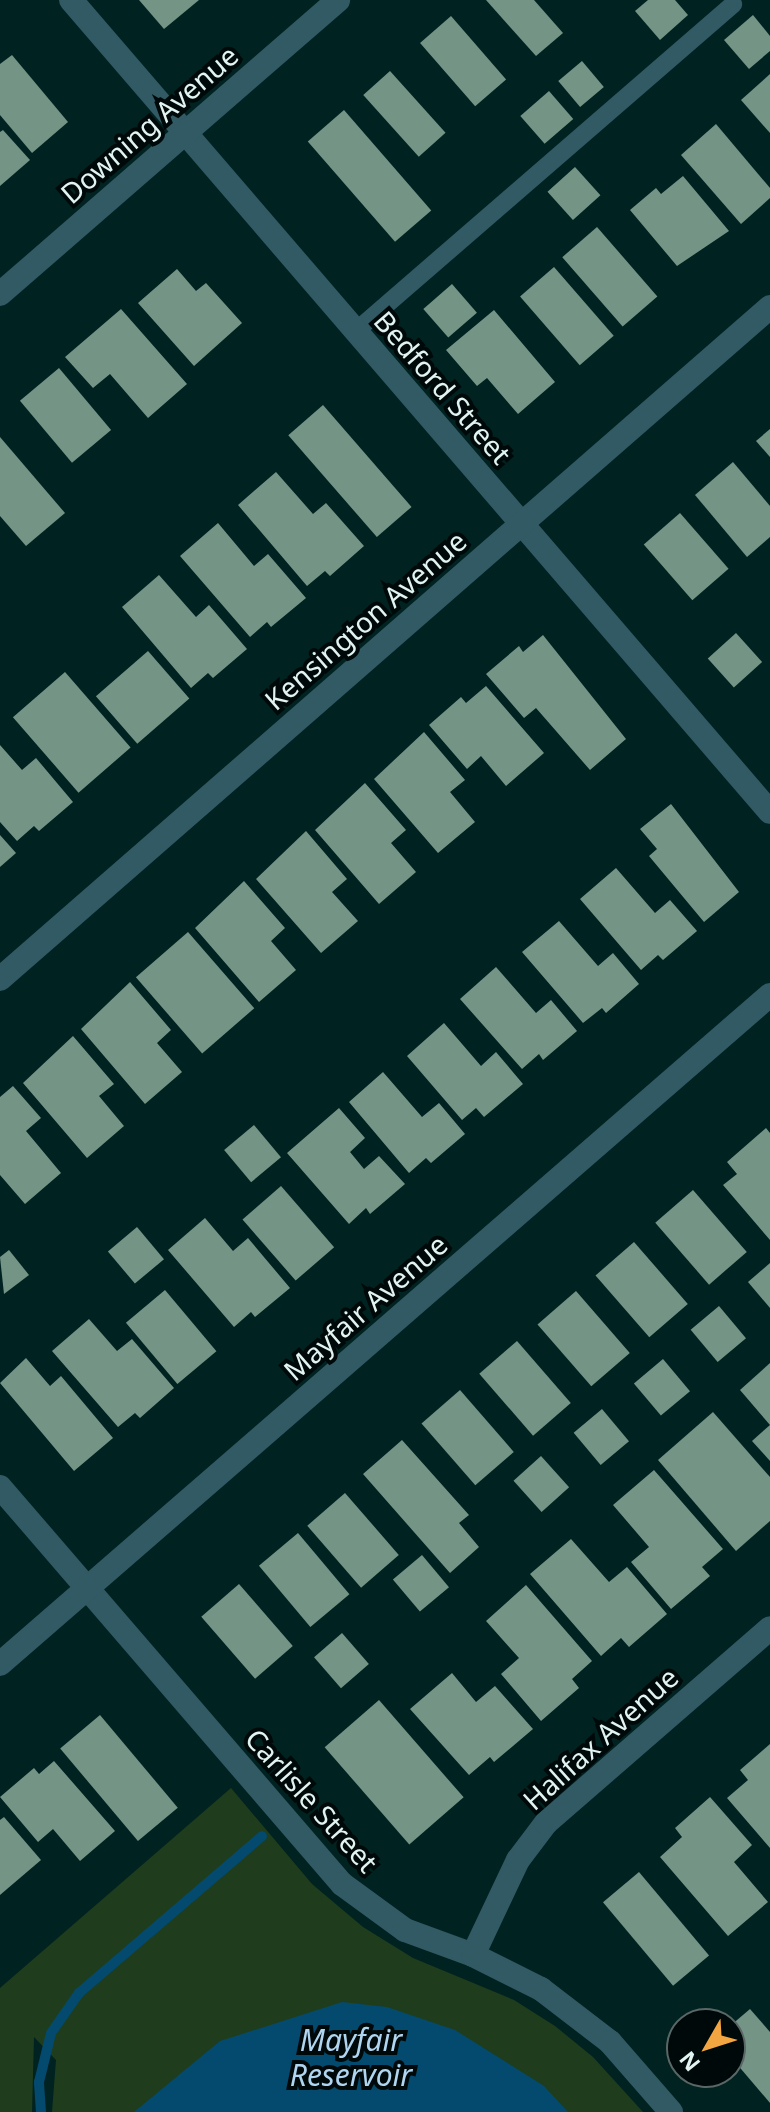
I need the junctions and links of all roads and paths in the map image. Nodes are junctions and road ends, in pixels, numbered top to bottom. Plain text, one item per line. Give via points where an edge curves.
1 (71, 0) edge
2 (338, 0) edge
3 (733, 4) dead end
4 (185, 131) junction
5 (0, 294) edge
6 (770, 307) edge
7 (356, 331) junction
8 (520, 524) junction
9 (770, 812) edge
10 (0, 979) edge
11 (770, 995) edge
12 (0, 1487) edge
13 (87, 1589) junction
14 (770, 1628) edge
15 (0, 1664) edge
16 (473, 1955) junction
17 (671, 2112) edge

1 - 4 street, Bedford Street
2 - 4 street, Downing Avenue
3 - 7 lane
4 - 5 street, Downing Avenue
4 - 7 street, Bedford Street
6 - 8 street, Kensington Avenue
7 - 8 street, Bedford Street
8 - 9 street, Bedford Street
8 - 10 street, Kensington Avenue
11 - 13 street, Mayfair Avenue
12 - 13 street, Carlisle Street
13 - 15 street, Mayfair Avenue
13 - 16 street, Carlisle Street via 342,1884 405,1930
14 - 16 street, Halifax Avenue via 546,1823 518,1860
16 - 17 street, Carlisle Street via 541,1989 580,2017 610,2042

